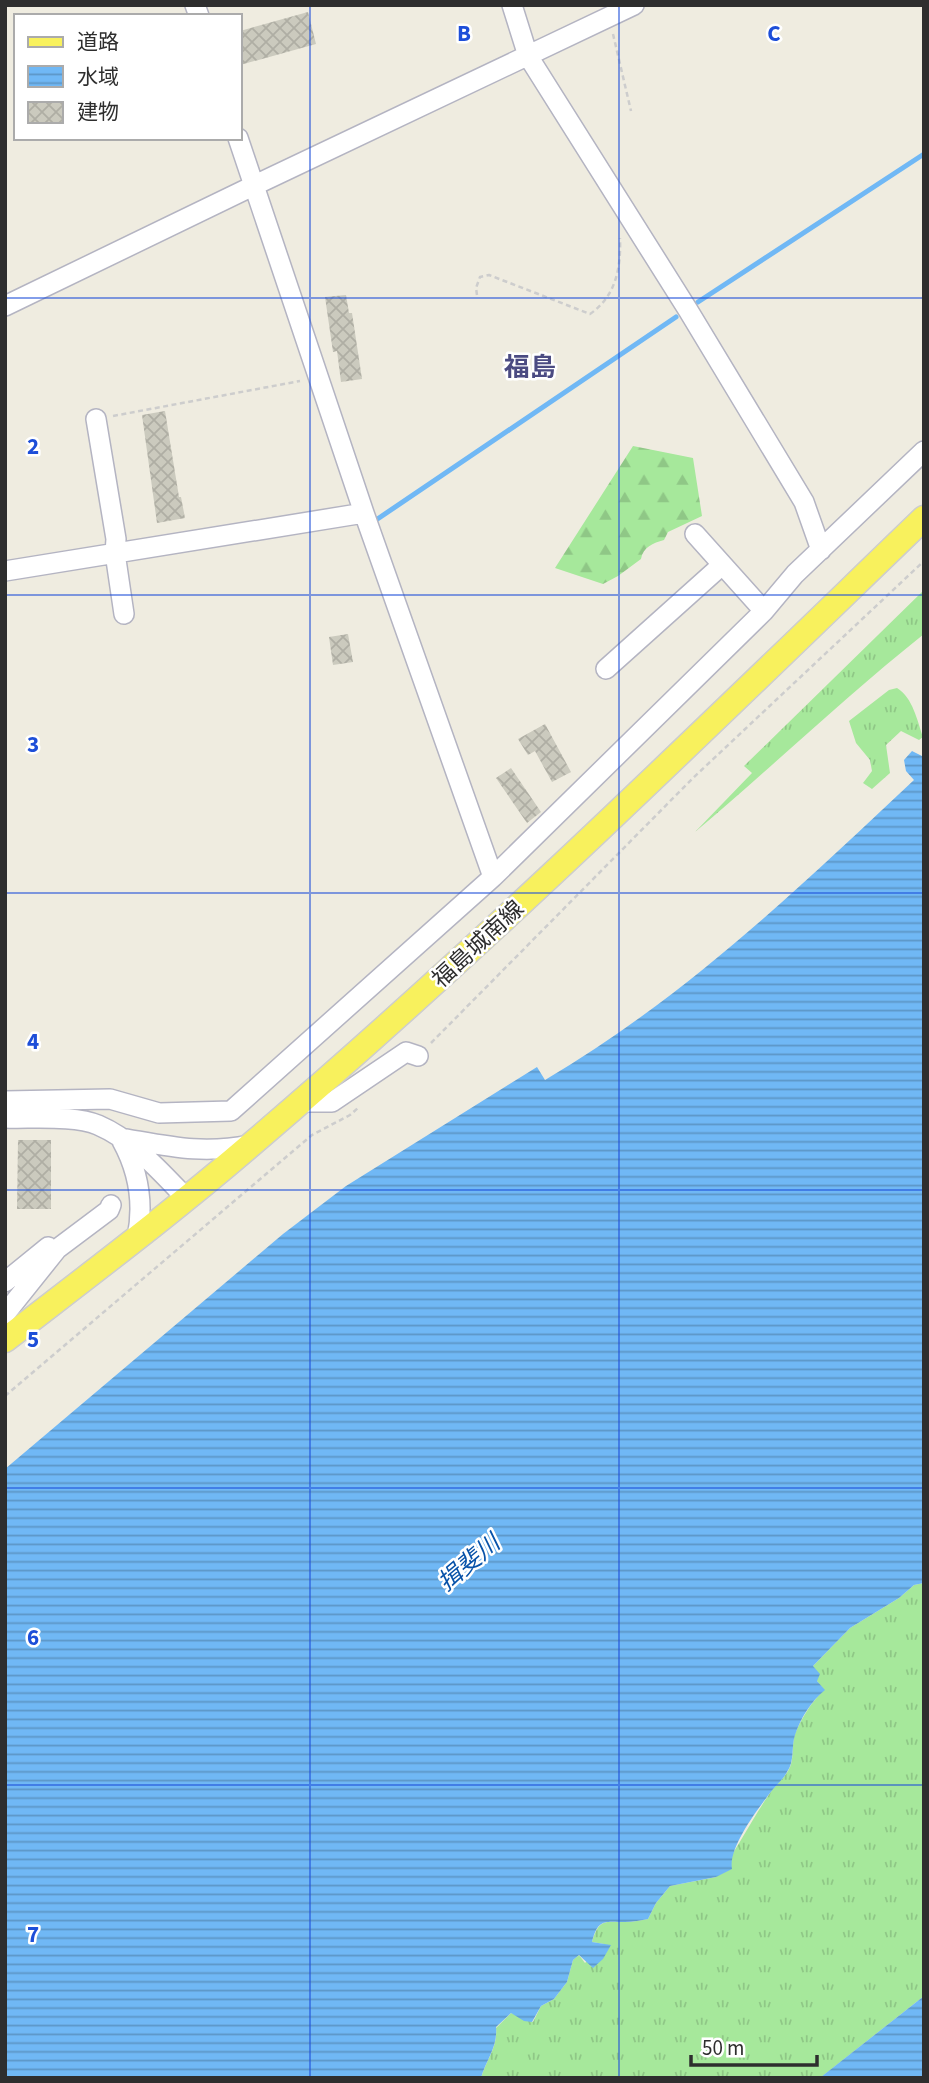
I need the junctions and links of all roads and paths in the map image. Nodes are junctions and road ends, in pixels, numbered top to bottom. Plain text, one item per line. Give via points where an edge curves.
1 (512, 5) edge
2 (634, 5) edge
3 (610, 17) junction
4 (528, 56) junction
5 (631, 111) dead end
6 (239, 140) edge
7 (253, 186) junction
8 (628, 217) junction
9 (477, 295) dead end
10 (5, 306) edge
11 (320, 378) junction
12 (96, 419) joint
13 (924, 451) edge
14 (364, 513) junction
15 (924, 518) edge
16 (695, 534) dead end
17 (821, 550) junction
18 (115, 553) junction
19 (924, 561) edge
20 (722, 565) junction
21 (5, 571) edge
22 (764, 611) junction
23 (124, 614) dead end
24 (606, 669) dead end
25 (493, 877) junction
26 (418, 1056) joint
27 (5, 1101) edge
28 (300, 1102) junction
29 (360, 1107) dead end
30 (5, 1118) edge
31 (120, 1138) junction
32 (251, 1145) junction
33 (186, 1198) junction
34 (111, 1205) dead end
35 (137, 1238) junction
36 (57, 1249) junction
37 (5, 1282) edge
38 (5, 1314) edge
39 (5, 1340) edge
40 (5, 1396) edge

1 - 4 street
2 - 3 street
3 - 4 street
3 - 5 path
4 - 7 street
4 - 8 street
6 - 7 street
7 - 10 street
7 - 11 street
8 - 9 path via 620,228 619,273 611,293 590,314 489,275 480,278
8 - 17 street via 804,502
11 - 12 path
11 - 14 street
12 - 18 street
13 - 17 street
14 - 18 street
14 - 25 street
15 - 28 main road, 福島城南線 via 463,958
16 - 20 street
17 - 22 street
18 - 21 street
18 - 23 street
19 - 26 path via 693,778
20 - 22 street
20 - 24 street
22 - 25 street
25 - 27 street via 231,1111 159,1113 110,1099
26 - 28 street via 406,1052 332,1102
28 - 32 main road, 福島城南線
29 - 40 path via 312,1135
30 - 31 street via 96,1124
31 - 32 street via 194,1150
31 - 33 street via 146,1156
31 - 35 street via 138,1182 142,1213
32 - 33 main road, 福島城南線
33 - 35 main road, 福島城南線
34 - 36 street
35 - 39 main road, 福島城南線
36 - 37 street via 51,1243
36 - 38 street

